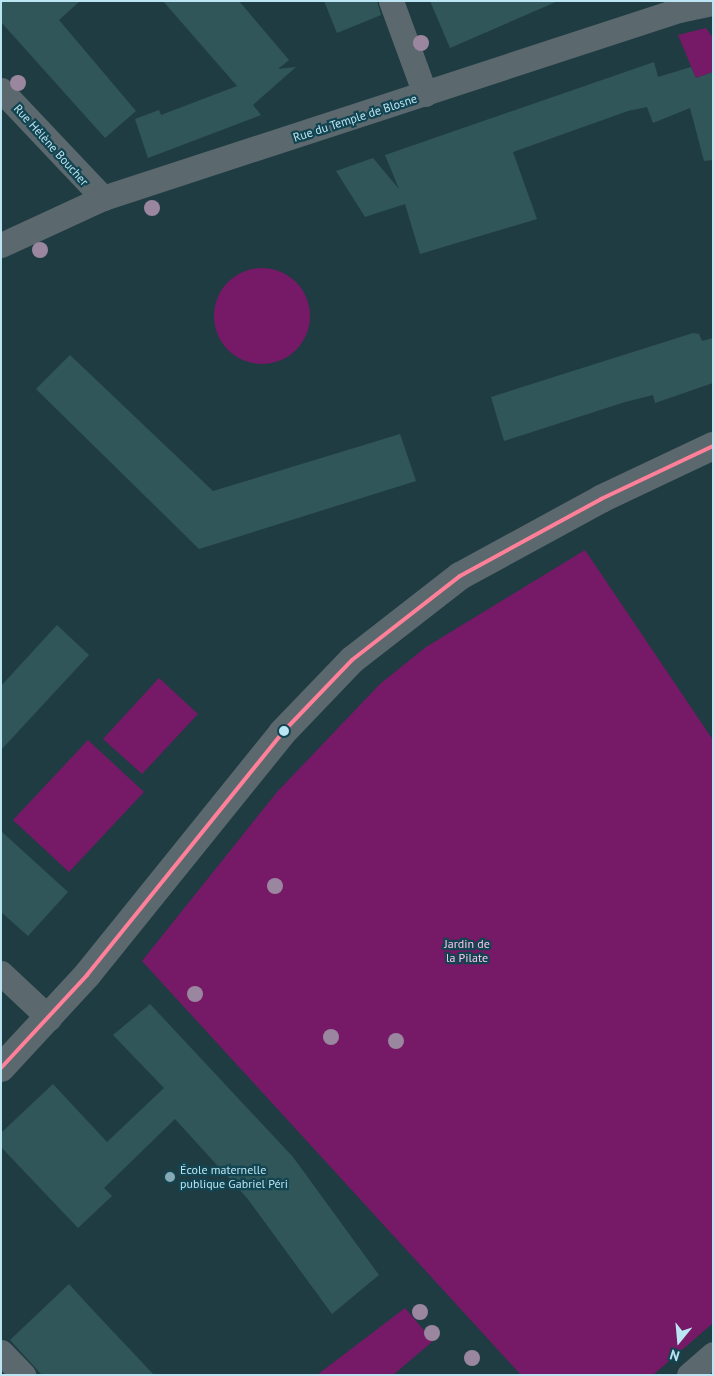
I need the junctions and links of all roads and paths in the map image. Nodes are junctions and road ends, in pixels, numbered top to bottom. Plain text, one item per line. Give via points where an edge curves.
1 (390, 1) edge
2 (713, 2) edge
3 (1, 90) edge
4 (425, 94) junction
5 (103, 198) junction
6 (1, 245) edge
7 (713, 446) edge
8 (1, 973) edge
9 (50, 1018) junction
10 (1, 1068) edge
11 (1, 1352) edge
12 (713, 1354) edge
13 (23, 1375) edge
14 (689, 1375) edge

1 - 4 street
2 - 4 street, Rue du Temple de Blosne via 679,10
3 - 5 street, Rue Hélène Boucher
4 - 5 street, Rue du Temple de Blosne
5 - 6 street, Rue du Temple de Blosne
7 - 9 street via 601,499 460,576 352,660 282,733
8 - 9 street
9 - 10 street
11 - 13 street
12 - 14 street

